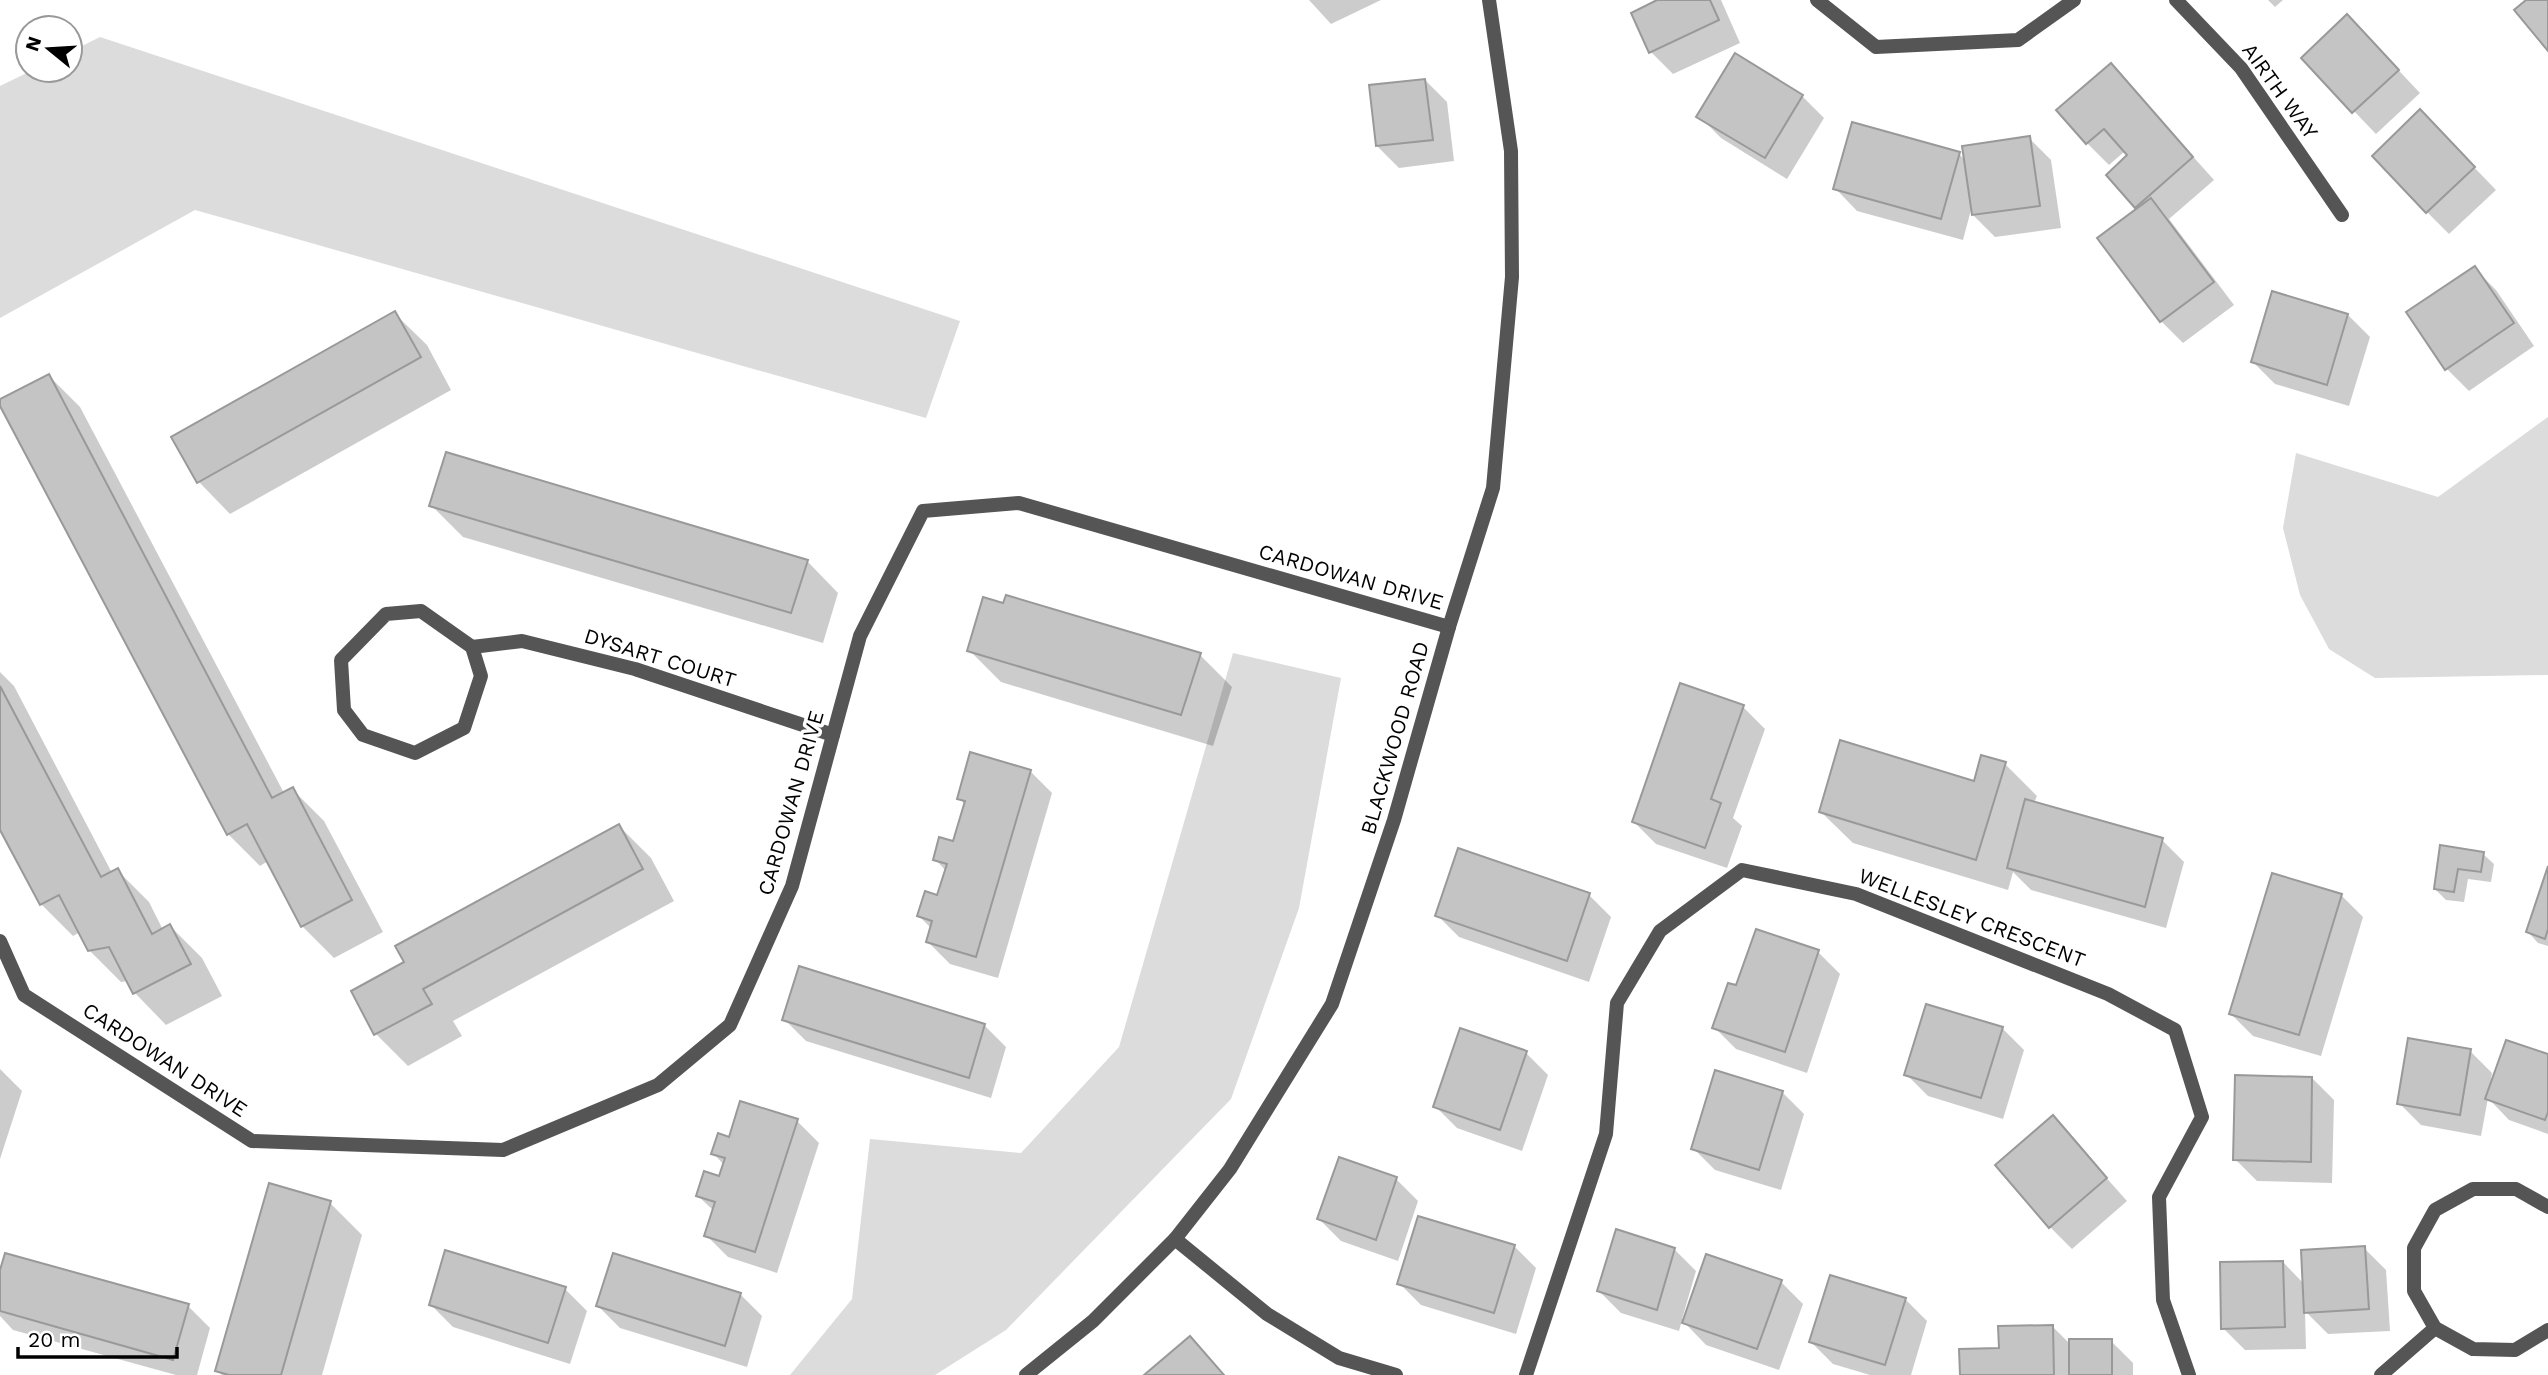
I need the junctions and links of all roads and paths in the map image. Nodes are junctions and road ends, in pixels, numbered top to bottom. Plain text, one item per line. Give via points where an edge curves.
1 (1489, 0) edge
2 (1816, 0) edge
3 (2074, 0) edge
4 (2176, 0) edge
5 (2342, 215) dead end
6 (1449, 627) junction
7 (472, 646) junction
8 (833, 735) junction
9 (0, 941) edge
10 (2548, 1207) edge
11 (1175, 1239) junction
12 (2435, 1328) junction
13 (2548, 1330) edge
14 (1026, 1375) edge
15 (1396, 1375) edge
16 (1526, 1375) edge
17 (2189, 1375) edge
18 (2381, 1375) edge

1 - 6 street, BLACKWOOD ROAD via 1511,151 1512,276 1493,488
2 - 3 street via 1876,47 2018,40
4 - 5 street, AIRTH WAY via 2241,68
6 - 8 street, CARDOWAN DRIVE via 1019,503 923,510 860,636
6 - 11 street, BLACKWOOD ROAD via 1394,820 1332,1004 1230,1169
7 - 7 street via 481,676 464,728 427,747 415,753 363,735 344,710 341,660 386,614 421,611
7 - 8 street, DYSART COURT via 522,641 635,669
8 - 9 street, CARDOWAN DRIVE via 792,886 730,1025 658,1084 503,1150 252,1141 24,995
10 - 12 street via 2516,1189 2473,1189 2435,1210 2414,1248 2414,1290
11 - 14 street, BLACKWOOD ROAD via 1093,1321
11 - 15 street via 1266,1314 1339,1358
12 - 13 street via 2473,1349 2515,1350
12 - 18 street
16 - 17 street, WELLESLEY CRESCENT via 1606,1134 1617,1003 1660,930 1742,870 1856,894 2108,994 2175,1030 2202,1117 2159,1197 2163,1300

